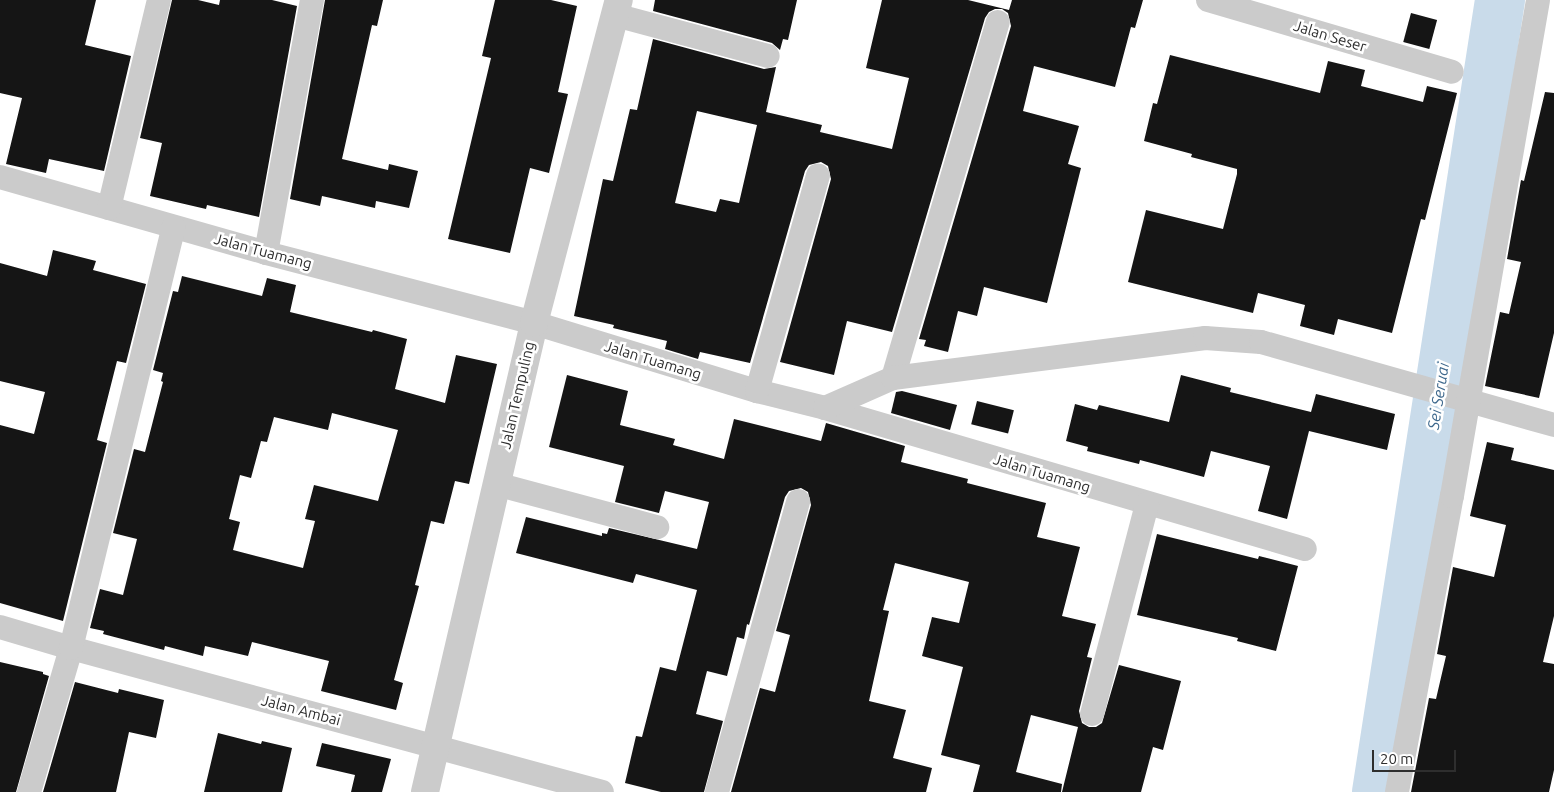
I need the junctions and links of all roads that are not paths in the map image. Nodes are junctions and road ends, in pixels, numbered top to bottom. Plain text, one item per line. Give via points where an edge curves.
1 (159, 0) edge
2 (312, 0) edge
3 (1208, 0) edge
4 (1538, 0) edge
5 (1239, 4) edge
6 (617, 8) edge
7 (998, 22) dead end
8 (768, 56) dead end
9 (1452, 72) dead end
10 (818, 175) dead end
11 (0, 177) edge
12 (109, 208) junction
13 (174, 226) junction
14 (266, 252) junction
15 (534, 324) junction
16 (893, 378) junction
17 (757, 391) junction
18 (1460, 399) junction
19 (825, 408) junction
20 (1554, 425) edge
21 (496, 484) junction
22 (798, 501) dead end
23 (1147, 504) junction
24 (656, 528) dead end
25 (1305, 549) dead end
26 (0, 627) edge
27 (71, 648) junction
28 (1092, 714) dead end
29 (434, 747) junction
30 (29, 792) edge
31 (425, 792) edge
32 (602, 792) edge
33 (717, 792) edge
34 (1397, 792) edge

1 - 12 street
2 - 14 street
3 - 5 street, Jalan Seser
4 - 18 street
5 - 9 street, Jalan Seser
6 - 8 street
6 - 15 street, Jalan Tempuling
7 - 16 street
10 - 17 street
11 - 12 street, Jalan Tuamang
12 - 13 street, Jalan Tuamang
13 - 14 street, Jalan Tuamang
13 - 27 street
14 - 15 street, Jalan Tuamang
15 - 17 street, Jalan Tuamang
15 - 21 street, Jalan Tempuling
16 - 18 street via 1205,338 1261,342
16 - 19 street
17 - 19 street, Jalan Tuamang
18 - 20 street
18 - 34 street via 1452,496
19 - 23 street, Jalan Tuamang
21 - 24 street
21 - 29 street, Jalan Tempuling
22 - 33 street
23 - 25 street, Jalan Tuamang
23 - 28 street
26 - 27 street, Jalan Ambai
27 - 29 street, Jalan Ambai
27 - 30 street
29 - 31 street, Jalan Tempuling
29 - 32 street, Jalan Ambai

